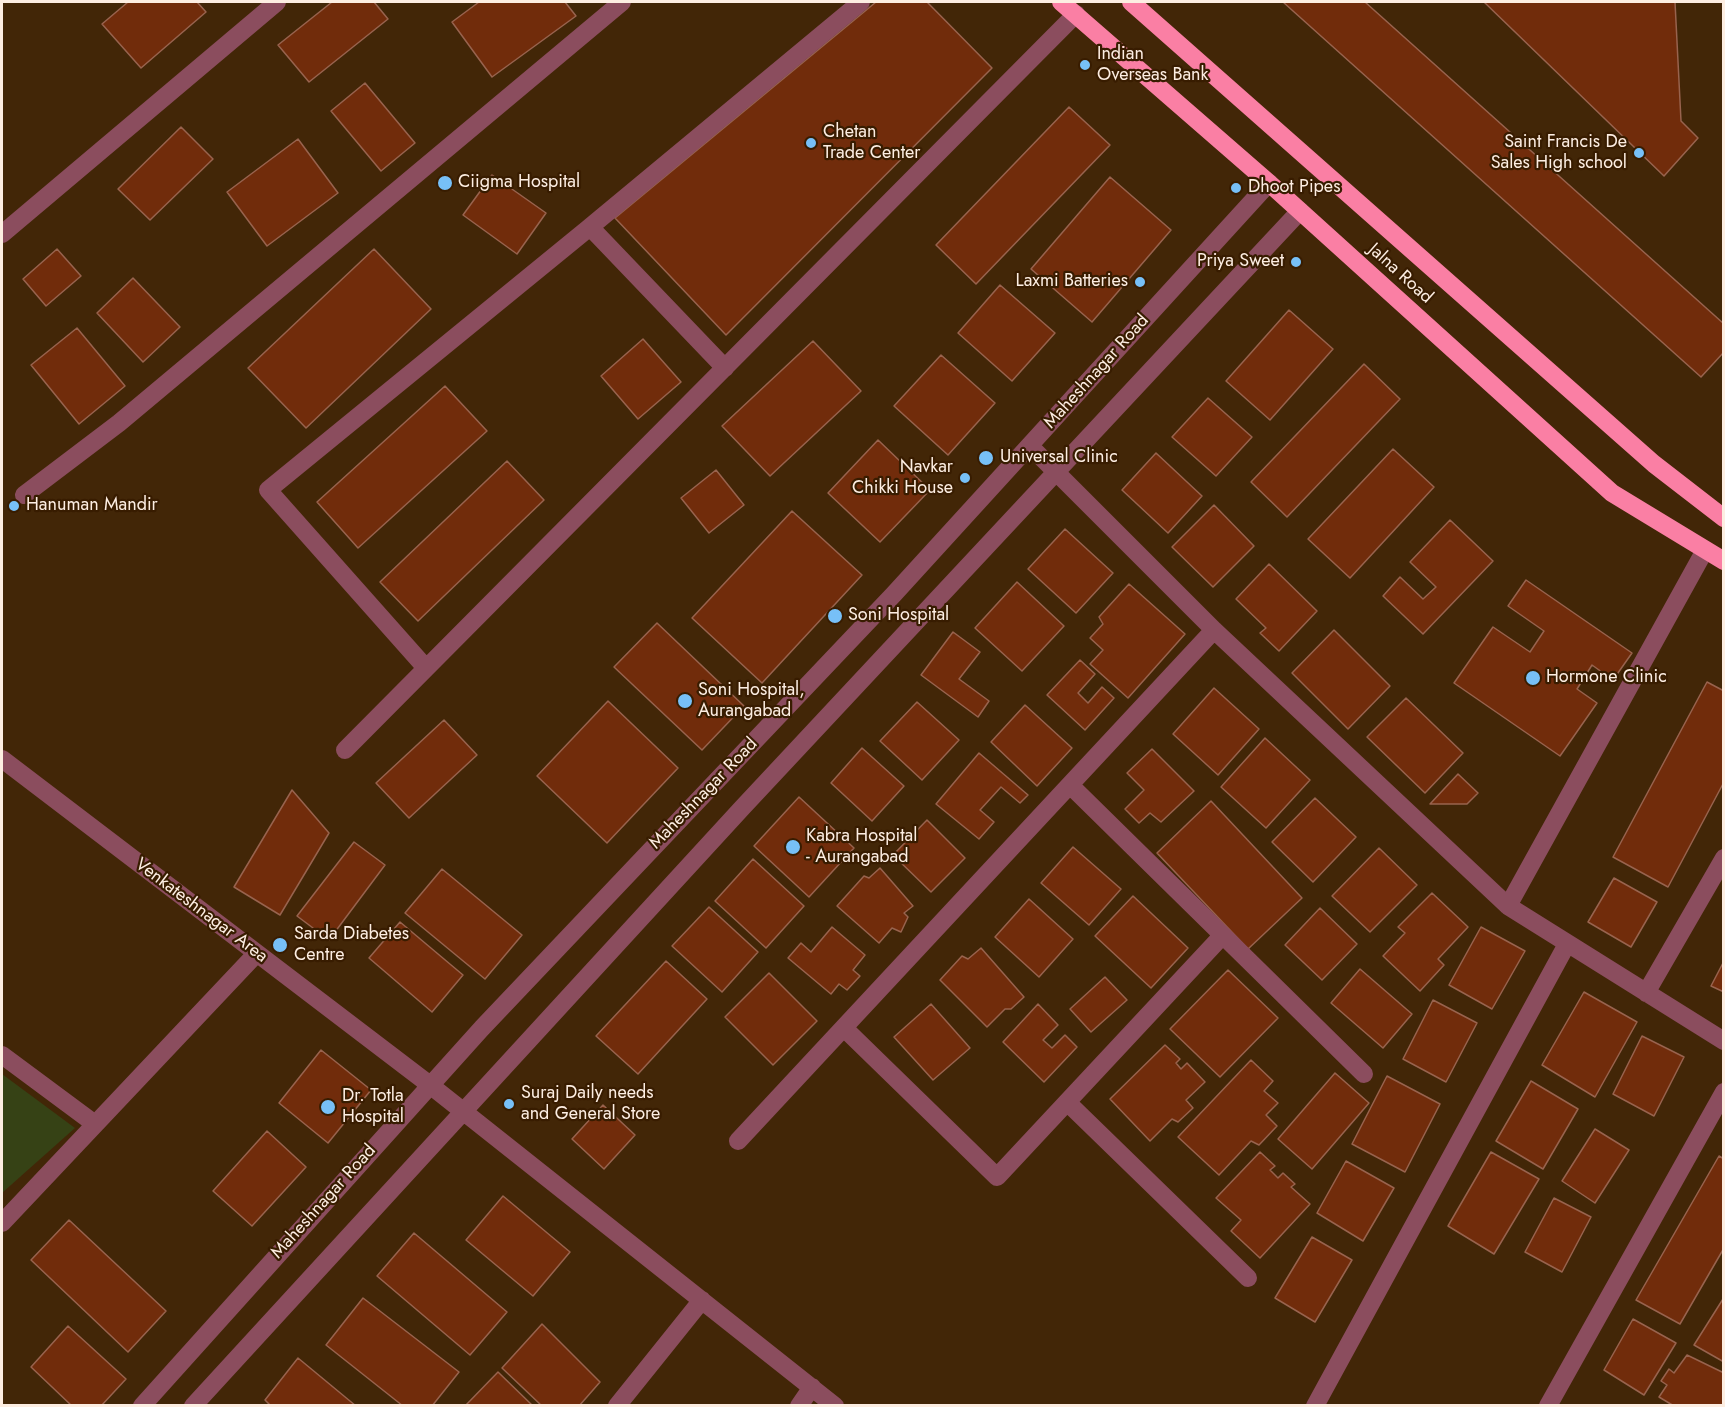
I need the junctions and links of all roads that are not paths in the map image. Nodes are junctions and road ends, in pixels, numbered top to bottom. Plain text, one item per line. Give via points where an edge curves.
1 (277, 2) edge
2 (622, 2) edge
3 (861, 2) edge
4 (1060, 2) edge
5 (1131, 2) edge
6 (1076, 14) junction
7 (1269, 183) junction
8 (1300, 211) junction
9 (590, 227) junction
10 (2, 234) edge
11 (725, 368) junction
12 (1030, 446) junction
13 (1056, 473) junction
14 (24, 495) dead end
15 (1724, 518) edge
16 (1705, 550) junction
17 (1724, 561) edge
18 (1214, 630) junction
19 (426, 668) junction
20 (345, 750) dead end
21 (2, 759) edge
22 (1070, 785) junction
23 (1724, 858) edge
24 (1508, 906) junction
25 (1222, 936) junction
26 (1567, 944) junction
27 (257, 953) junction
28 (1646, 993) junction
29 (844, 1028) junction
30 (1724, 1041) edge
31 (2, 1055) edge
32 (1364, 1074) dead end
33 (430, 1085) junction
34 (1724, 1092) edge
35 (1067, 1102) junction
36 (464, 1112) junction
37 (95, 1124) junction
38 (738, 1141) dead end
39 (2, 1223) edge
40 (1248, 1278) dead end
41 (702, 1300) junction
42 (812, 1387) junction
43 (142, 1406) edge
44 (194, 1406) edge
45 (617, 1406) edge
46 (799, 1406) edge
47 (835, 1406) edge
48 (1315, 1406) edge
49 (1548, 1406) edge

1 - 10 street
2 - 14 street via 119,423
3 - 9 street
4 - 6 highway, Jalna Road
5 - 15 highway, Jalna Road via 1654,464
6 - 7 highway, Jalna Road
6 - 11 street
7 - 8 highway, Jalna Road
7 - 12 street, Maheshnagar Road
8 - 13 street, Maheshnagar Road
8 - 16 highway, Jalna Road via 1612,493
9 - 11 street
9 - 19 street via 268,490
11 - 19 street
12 - 13 street
12 - 33 street, Maheshnagar Road
13 - 18 street
13 - 36 street, Maheshnagar Road
16 - 17 highway, Jalna Road
16 - 24 street
18 - 22 street
18 - 24 street
19 - 20 street
21 - 27 street, Venkateshnagar Area
22 - 25 street
22 - 29 street
23 - 28 street
24 - 26 street
25 - 32 street
25 - 35 street
26 - 28 street
26 - 48 street
27 - 33 street, Venkateshnagar Area
27 - 37 street
28 - 30 street
29 - 35 street via 997,1177
29 - 38 street
31 - 37 street
33 - 36 street, Venkateshnagar Area
33 - 43 street, Maheshnagar Road
34 - 49 street
35 - 40 street
36 - 41 street, Venkateshnagar Area
36 - 44 street, Maheshnagar Road
37 - 39 street
41 - 42 street, Venkateshnagar Area
41 - 45 street
42 - 46 street
42 - 47 street, Venkateshnagar Area

